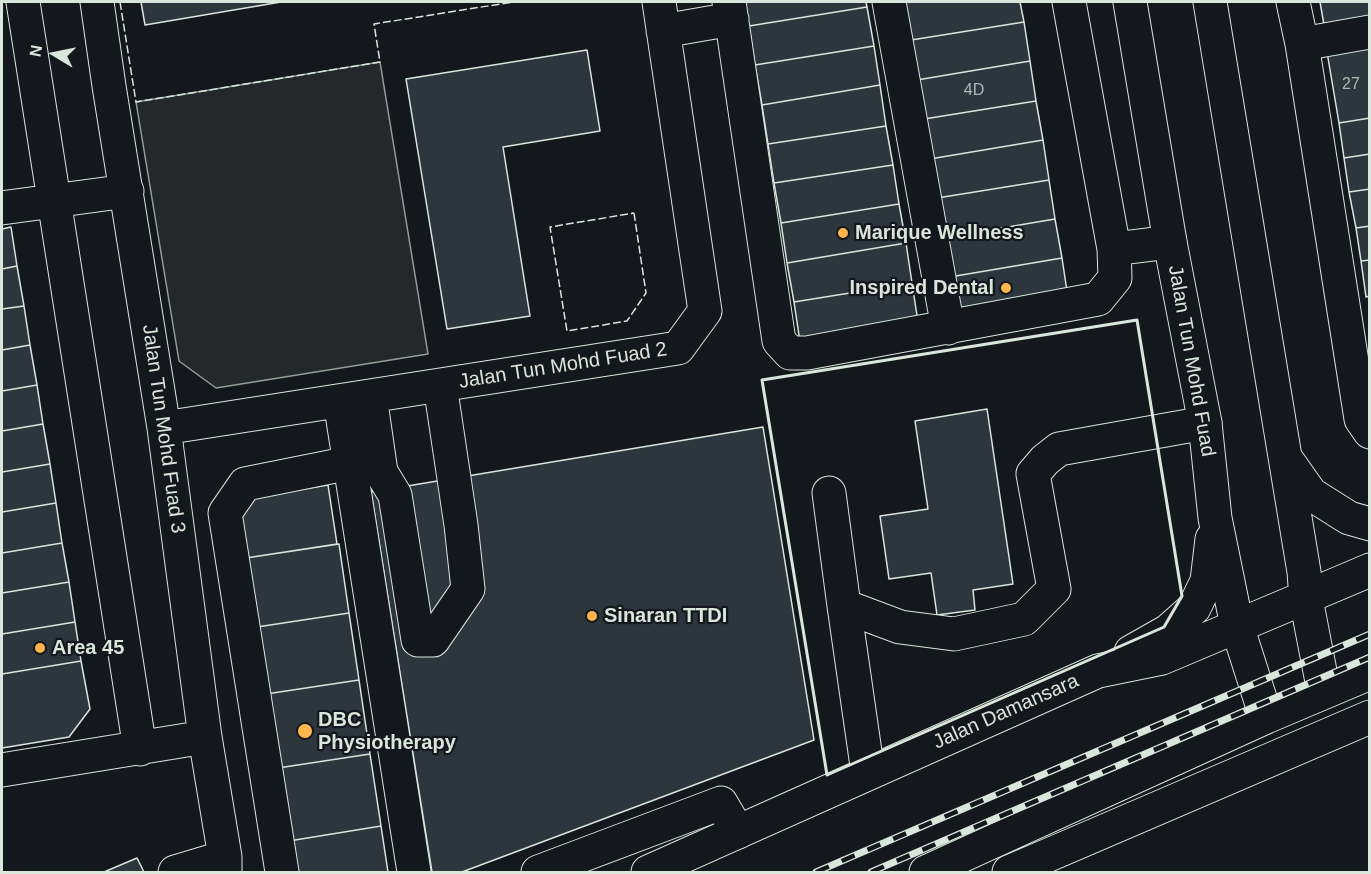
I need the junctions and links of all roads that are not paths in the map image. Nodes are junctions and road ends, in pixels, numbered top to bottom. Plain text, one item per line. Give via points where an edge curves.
1 (23, 2) edge
2 (97, 2) edge
3 (889, 2) edge
4 (1069, 2) edge
5 (1130, 2) edge
6 (1210, 2) edge
7 (1293, 2) edge
8 (731, 10) edge
9 (661, 16) edge
10 (1370, 32) edge
11 (1302, 44) junction
12 (127, 191) junction
13 (54, 200) junction
14 (2, 208) edge
15 (1170, 242) junction
16 (1114, 249) junction
17 (948, 328) junction
18 (440, 385) junction
19 (355, 398) junction
20 (1205, 423) junction
21 (164, 428) junction
22 (1370, 432) edge
23 (1285, 456) junction
24 (350, 463) junction
25 (829, 493) dead end
26 (1215, 518) junction
27 (1370, 524) edge
28 (1370, 570) edge
29 (1306, 599) junction
30 (844, 606) junction
31 (1237, 626) junction
32 (1098, 671) junction
33 (1370, 673) edge
34 (1324, 692) junction
35 (1266, 717) junction
36 (1370, 717) edge
37 (205, 737) junction
38 (140, 749) junction
39 (2, 770) edge
40 (868, 773) junction
41 (738, 832) junction
42 (228, 867) edge
43 (281, 872) edge
44 (175, 873) edge
45 (414, 873) edge
46 (538, 873) edge
47 (648, 873) edge
48 (926, 873) edge
49 (1009, 873) edge

1 - 13 street
2 - 12 street, Jalan Tun Mohd Fuad 3
3 - 17 street
4 - 16 street
5 - 15 street, Jalan Tun Mohd Fuad
6 - 23 street
7 - 11 street
8 - 9 street
8 - 17 street via 779,341 790,353 807,353
9 - 18 street, Jalan Tun Mohd Fuad 2 via 705,311 678,348
10 - 11 street
11 - 22 street via 1361,420
12 - 13 street
12 - 21 street, Jalan Tun Mohd Fuad 3
13 - 14 street
13 - 38 street
15 - 16 street
15 - 20 street, Jalan Tun Mohd Fuad
16 - 17 street via 1115,278 1098,299
18 - 19 street, Jalan Tun Mohd Fuad 2
18 - 19 street via 468,589 433,640 418,640 395,495 381,472
19 - 21 street, Jalan Tun Mohd Fuad 2
19 - 24 street
20 - 26 street, Jalan Tun Mohd Fuad
20 - 30 street via 1059,449 1045,460 1033,474 1054,589 1024,619 954,634 900,627
21 - 37 street, Jalan Tun Mohd Fuad 3
23 - 27 street via 1311,494 1349,518
23 - 29 street
24 - 43 street via 245,484 225,513
24 - 45 street
25 - 30 street
26 - 31 street, Jalan Tun Mohd Fuad
26 - 32 street via 1207,580 1194,608 1168,631
28 - 29 street, Jalan Damansara
29 - 31 street, Jalan Damansara
29 - 34 street
30 - 40 street
31 - 32 street, Jalan Damansara via 1162,658
31 - 35 street, Jalan Tun Mohd Fuad
32 - 40 street, Jalan Damansara
33 - 34 street
34 - 35 street
35 - 48 street
36 - 49 street
37 - 38 street
37 - 42 street, Jalan Tun Mohd Fuad 3
38 - 39 street
40 - 41 street, Jalan Damansara
41 - 46 street via 721,803
41 - 47 street, Jalan Damansara
42 - 44 street

